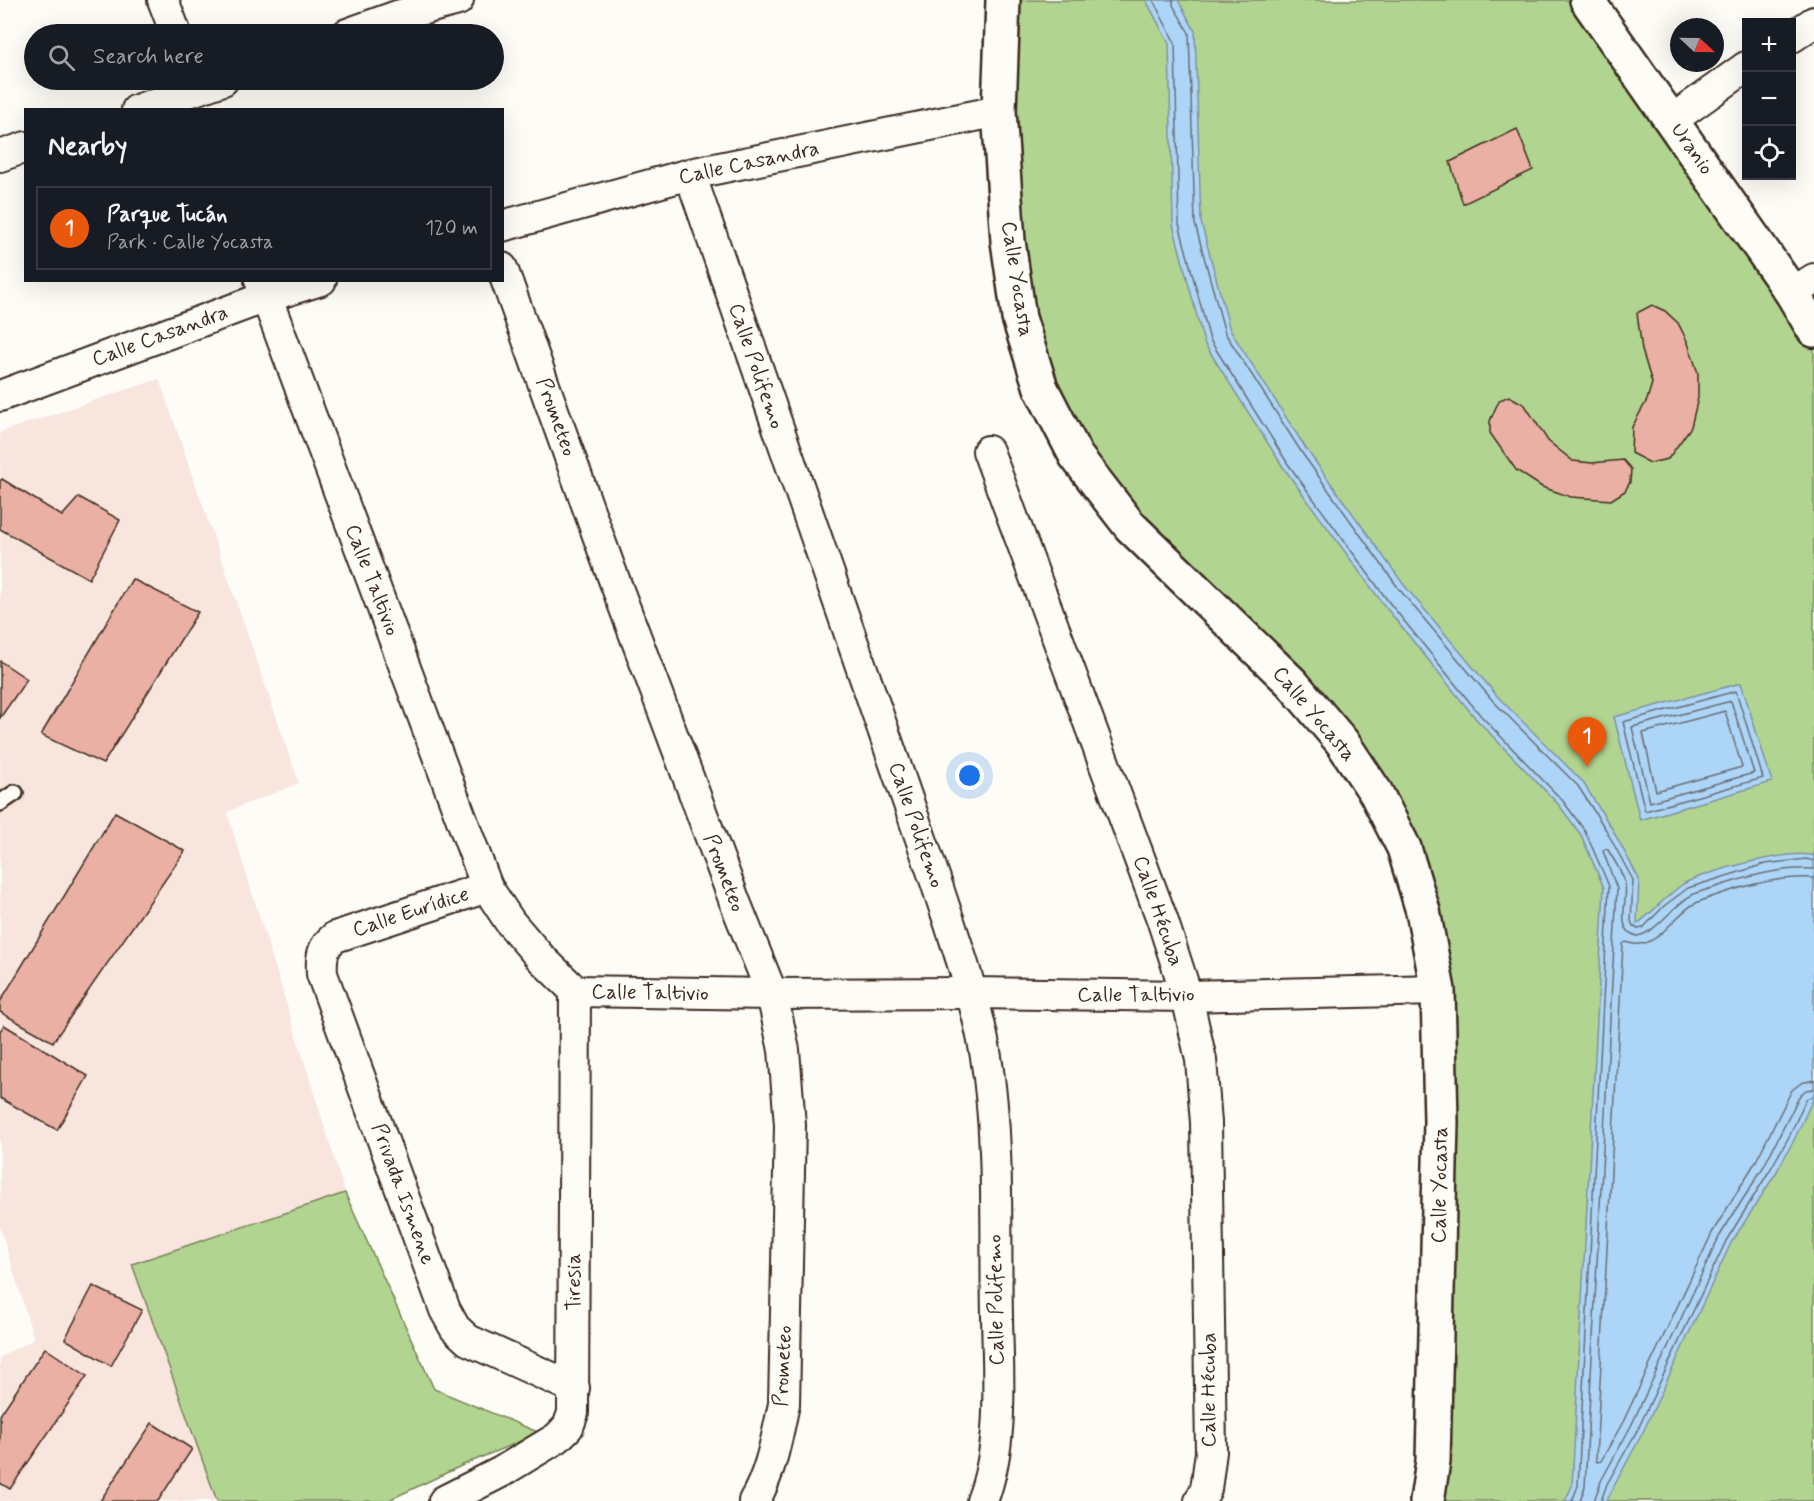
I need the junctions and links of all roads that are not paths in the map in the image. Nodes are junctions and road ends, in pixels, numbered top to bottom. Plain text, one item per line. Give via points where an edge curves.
1 (163, 0) edge
2 (458, 0) edge
3 (1003, 0) edge
4 (1587, 0) edge
5 (394, 8) edge
6 (1814, 22) edge
7 (172, 24) edge
8 (364, 24) edge
9 (1796, 34) edge
10 (1742, 71) edge
11 (196, 93) edge
12 (144, 108) edge
13 (999, 111) junction
14 (1672, 120) junction
15 (24, 148) edge
16 (0, 156) edge
17 (690, 174) junction
18 (504, 225) edge
19 (504, 274) edge
20 (308, 282) edge
21 (1803, 286) edge
22 (263, 289) edge
23 (1814, 330) edge
24 (0, 396) edge
25 (988, 451) dead end
26 (15, 794) dead end
27 (0, 803) edge
28 (487, 887) junction
29 (335, 937) joint
30 (1438, 990) junction
31 (575, 992) junction
32 (972, 993) junction
33 (772, 994) junction
34 (1187, 996) junction
35 (574, 1388) junction
36 (444, 1501) edge
37 (754, 1501) edge
38 (982, 1501) edge
39 (1200, 1501) edge
40 (1427, 1501) edge

1 - 7 street
2 - 5 street
3 - 13 street, Calle Yocasta
4 - 14 street, Uranio
5 - 8 street
6 - 9 street
10 - 14 street
11 - 12 street
13 - 17 street, Calle Casandra
13 - 30 street, Calle Yocasta via 1008,242 1019,318 1041,388 1076,456 1130,526 1292,683 1342,742 1370,784 1404,849 1423,911
14 - 21 street, Uranio
15 - 16 street
17 - 18 street, Calle Casandra
17 - 32 street, Calle Polifemo
19 - 33 street, Prometeo via 609,566
20 - 22 street, Calle Casandra
21 - 23 street, Uranio
22 - 24 street, Calle Casandra
22 - 28 street, Calle Taltivio
25 - 34 street, Calle Hécuba
26 - 27 lane
28 - 29 street, Calle Eurídice
28 - 31 street, Calle Taltivio via 510,922
29 - 35 street, Privada Ismene via 326,944 321,958 322,974 445,1310 455,1328 468,1340
30 - 34 street, Calle Taltivio
30 - 40 street, Calle Yocasta via 1442,1122 1433,1461
31 - 33 street, Calle Taltivio
31 - 35 street, Tiresia
32 - 33 street, Calle Taltivio
32 - 34 street, Calle Taltivio
32 - 38 street, Calle Polifemo via 993,1117 998,1391 995,1443
33 - 37 street, Prometeo via 784,1050 790,1125 784,1404 775,1445
34 - 39 street, Calle Hécuba via 1201,1060 1206,1123 1211,1452 1206,1489
35 - 36 street, Tiresia via 573,1413 568,1427 557,1438

